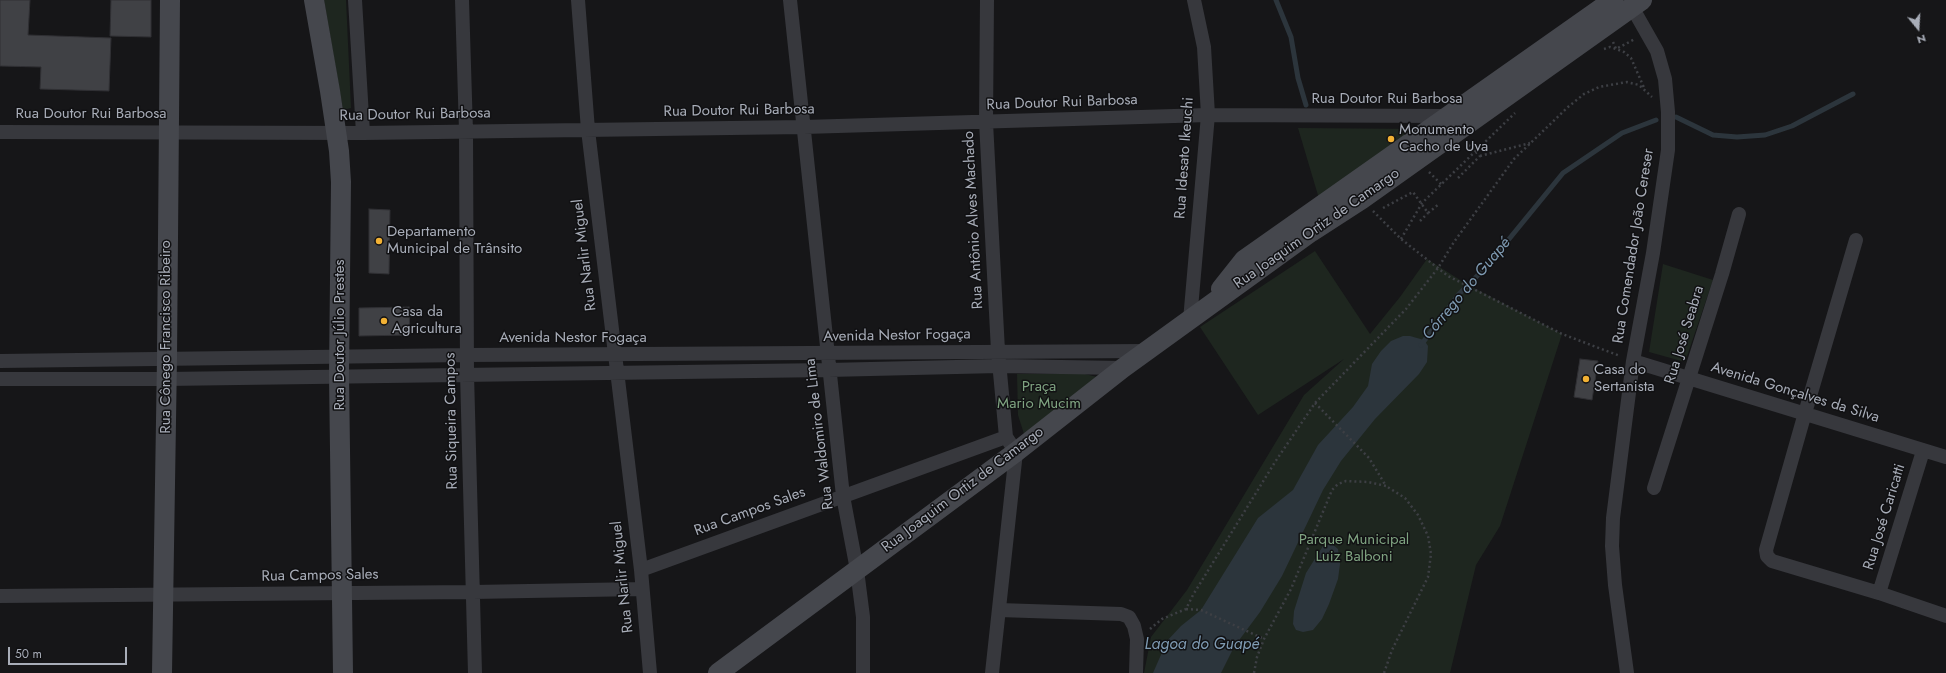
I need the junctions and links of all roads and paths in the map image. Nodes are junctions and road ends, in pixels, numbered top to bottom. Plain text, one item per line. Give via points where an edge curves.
1 (170, 0) edge
2 (314, 0) edge
3 (355, 0) edge
4 (462, 0) edge
5 (578, 0) edge
6 (790, 0) edge
7 (986, 0) edge
8 (1194, 0) edge
9 (1613, 0) edge
10 (1634, 2) edge
11 (1606, 25) junction
12 (1647, 33) junction
13 (1616, 49) junction
14 (1598, 52) dead end
15 (1646, 90) junction
16 (1521, 108) dead end
17 (1668, 112) junction
18 (1208, 115) junction
19 (1448, 116) junction
20 (1478, 117) junction
21 (986, 122) junction
22 (804, 127) junction
23 (588, 130) junction
24 (167, 131) junction
25 (466, 131) junction
26 (0, 132) edge
27 (336, 133) junction
28 (363, 133) junction
29 (1531, 142) junction
30 (1476, 152) junction
31 (1480, 156) junction
32 (1458, 178) dead end
33 (1422, 203) junction
34 (1439, 204) dead end
35 (1368, 206) junction
36 (1428, 213) junction
37 (1739, 214) dead end
38 (1420, 221) dead end
39 (1401, 239) junction
40 (1856, 240) dead end
41 (1438, 268) junction
42 (1208, 307) junction
43 (1190, 320) junction
44 (998, 351) junction
45 (1146, 351) junction
46 (827, 354) junction
47 (467, 355) junction
48 (614, 355) junction
49 (675, 355) junction
50 (731, 355) junction
51 (167, 358) junction
52 (0, 361) edge
53 (60, 361) junction
54 (1633, 362) junction
55 (339, 366) junction
56 (999, 366) junction
57 (1123, 368) junction
58 (828, 370) junction
59 (731, 371) junction
60 (616, 372) junction
61 (674, 372) junction
62 (467, 374) junction
63 (0, 379) edge
64 (60, 379) junction
65 (166, 379) junction
66 (1690, 379) junction
67 (1315, 403) junction
68 (1805, 413) junction
69 (1011, 445) junction
70 (1923, 451) junction
71 (1946, 457) edge
72 (1386, 486) junction
73 (1654, 488) dead end
74 (843, 496) junction
75 (641, 570) junction
76 (857, 570) junction
77 (641, 589) junction
78 (342, 592) junction
79 (473, 592) junction
80 (1879, 593) junction
81 (163, 595) junction
82 (0, 596) edge
83 (1186, 608) junction
84 (999, 610) junction
85 (1946, 616) edge
86 (1137, 639) junction
87 (1264, 639) junction
88 (162, 673) edge
89 (343, 673) edge
90 (475, 673) edge
91 (650, 673) edge
92 (718, 673) edge
93 (863, 673) edge
94 (992, 673) edge
95 (1136, 673) edge
96 (1254, 673) edge
97 (1384, 673) edge
98 (1627, 673) edge

1 - 24 main road, Rua Cônego Francisco Ribeiro
2 - 27 main road, Rua Doutor Júlio Prestes
3 - 28 street
4 - 25 street, Rua Siqueira Campos
5 - 23 street, Rua Narlir Miguel
6 - 22 street, Rua Waldomiro de Lima
7 - 21 street, Rua Antônio Alves Machado
8 - 18 street, Rua Idesato Ikeuchi via 1204,47
9 - 19 main road, Rua Joaquim Ortiz de Camargo
10 - 11 main road, Rua Joaquim Ortiz de Camargo
10 - 12 street, Rua Comendador João Cereser
11 - 13 path
11 - 20 main road, Rua Joaquim Ortiz de Camargo
12 - 13 path
12 - 17 street, Rua Comendador João Cereser via 1657,51 1665,79
13 - 14 path via 1610,47
13 - 15 path via 1631,58
15 - 17 path
15 - 29 path via 1627,82 1599,87 1568,106
16 - 30 path
17 - 54 street, Rua Comendador João Cereser via 1668,150
18 - 19 street, Rua Doutor Rui Barbosa
18 - 21 street, Rua Doutor Rui Barbosa
18 - 43 street, Rua Idesato Ikeuchi
19 - 20 street, Rua Doutor Rui Barbosa
19 - 42 main road, Rua Joaquim Ortiz de Camargo via 1244,260
20 - 35 main road, Rua Joaquim Ortiz de Camargo
21 - 22 street, Rua Doutor Rui Barbosa
21 - 44 street, Rua Antônio Alves Machado
22 - 23 street, Rua Doutor Rui Barbosa
22 - 46 street, Rua Waldomiro de Lima
23 - 25 street, Rua Doutor Rui Barbosa
23 - 48 street, Rua Narlir Miguel
24 - 26 street, Rua Doutor Rui Barbosa
24 - 27 street, Rua Doutor Rui Barbosa
24 - 51 main road, Rua Cônego Francisco Ribeiro
25 - 28 street, Rua Doutor Rui Barbosa
25 - 47 street, Rua Siqueira Campos
27 - 28 street, Rua Doutor Rui Barbosa
27 - 55 main road, Rua Doutor Júlio Prestes via 341,182
29 - 31 path
29 - 41 path via 1514,159
30 - 31 path
30 - 33 path
31 - 32 path
33 - 35 path via 1413,192
33 - 36 path
33 - 39 path
34 - 36 path
35 - 39 path
35 - 42 main road, Rua Joaquim Ortiz de Camargo via 1311,232
36 - 38 path
37 - 66 street, Rua José Seabra
39 - 41 path
40 - 68 street
41 - 54 path via 1448,276 1562,334
41 - 67 path via 1406,309
42 - 43 main road, Rua Joaquim Ortiz de Camargo
43 - 45 main road, Rua Joaquim Ortiz de Camargo
44 - 45 street, Avenida Nestor Fogaça
44 - 46 street, Avenida Nestor Fogaça
44 - 56 street, Rua Antônio Alves Machado
45 - 57 main road, Rua Joaquim Ortiz de Camargo
46 - 50 street, Avenida Nestor Fogaça
46 - 58 street, Rua Waldomiro de Lima
47 - 48 street, Avenida Nestor Fogaça
47 - 55 street, Avenida Nestor Fogaça
47 - 62 street, Rua Siqueira Campos
48 - 49 street, Avenida Nestor Fogaça
48 - 60 street, Rua Narlir Miguel
49 - 50 street, Avenida Nestor Fogaça
49 - 61 street
50 - 59 street
51 - 53 street, Avenida Nestor Fogaça
51 - 55 street, Avenida Nestor Fogaça
51 - 65 main road, Rua Cônego Francisco Ribeiro
52 - 53 street, Avenida Nestor Fogaça
53 - 64 street
54 - 66 street, Avenida Gonçalves da Silva
54 - 98 street, Rua Comendador João Cereser via 1613,518 1612,546
55 - 62 street, Avenida Nestor Fogaça
55 - 65 street, Avenida Nestor Fogaça
55 - 78 main road, Rua Doutor Júlio Prestes
56 - 57 street, Avenida Nestor Fogaça
56 - 58 street, Avenida Nestor Fogaça
56 - 69 street, Rua Antônio Alves Machado
57 - 69 main road, Rua Joaquim Ortiz de Camargo
58 - 59 street, Avenida Nestor Fogaça
58 - 74 street, Rua Waldomiro de Lima
59 - 61 street, Avenida Nestor Fogaça
60 - 61 street, Avenida Nestor Fogaça
60 - 62 street, Avenida Nestor Fogaça
60 - 75 street, Rua Narlir Miguel
62 - 79 street, Rua Siqueira Campos
63 - 64 street, Avenida Nestor Fogaça
64 - 65 street, Avenida Nestor Fogaça
65 - 81 main road, Rua Cônego Francisco Ribeiro
66 - 68 street, Avenida Gonçalves da Silva
66 - 73 street, Rua José Seabra
67 - 72 path via 1376,467
67 - 83 path via 1275,462
68 - 70 street, Avenida Gonçalves da Silva
68 - 80 street via 1766,550 1767,556 1772,561
69 - 74 street, Rua Campos Sales
69 - 76 main road, Rua Joaquim Ortiz de Camargo
69 - 84 street, Rua Antônio Alves Machado
70 - 71 street, Avenida Gonçalves da Silva
70 - 80 street, Rua José Caricatti
72 - 87 path via 1346,481 1332,490 1291,590
72 - 97 path via 1405,498 1418,515 1428,536 1431,554 1428,577 1392,650
74 - 75 street, Rua Campos Sales
74 - 76 street, Rua Waldomiro de Lima
75 - 77 street, Rua Narlir Miguel
76 - 92 main road, Rua Joaquim Ortiz de Camargo
76 - 93 street, Rua Waldomiro de Lima via 863,617
77 - 79 street, Rua Campos Sales
77 - 91 street, Rua Narlir Miguel
78 - 79 street, Rua Campos Sales
78 - 81 street, Rua Campos Sales
78 - 89 main road, Rua Doutor Júlio Prestes
79 - 90 street, Rua Siqueira Campos
80 - 85 street
81 - 82 street, Rua Campos Sales
81 - 88 main road, Rua Cônego Francisco Ribeiro
83 - 86 path via 1162,620
83 - 87 path via 1201,610
84 - 86 street via 1121,614 1129,617
84 - 94 street, Rua Antônio Alves Machado
86 - 95 street
87 - 96 path

